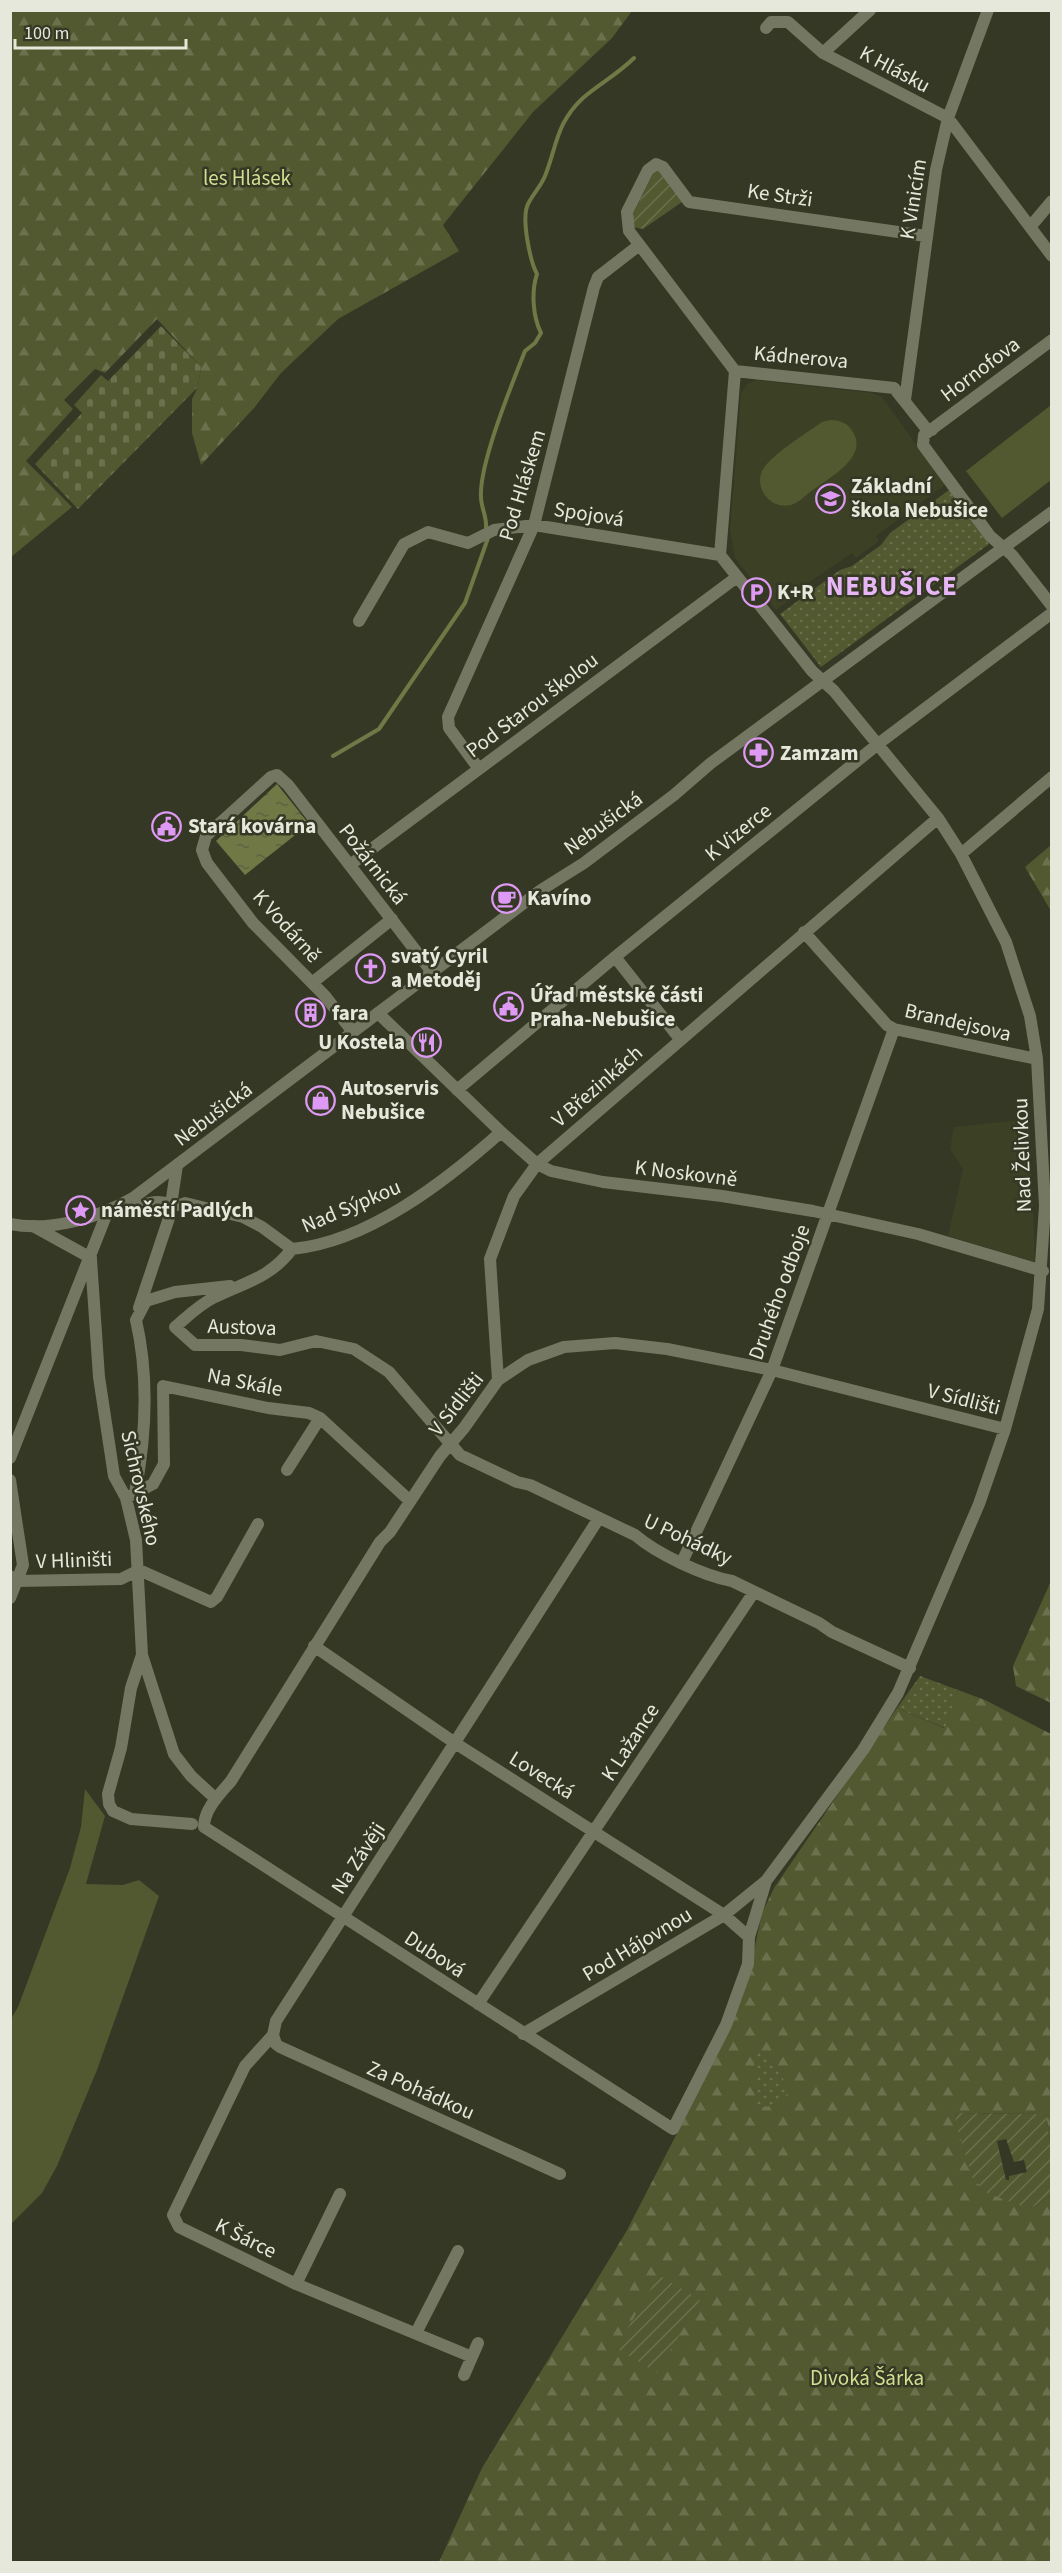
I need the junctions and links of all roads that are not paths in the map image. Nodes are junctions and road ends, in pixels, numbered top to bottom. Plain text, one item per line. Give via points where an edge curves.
1 (870, 10) edge
2 (988, 10) edge
3 (766, 28) dead end
4 (823, 53) junction
5 (948, 118) junction
6 (1052, 201) edge
7 (1030, 227) junction
8 (926, 236) junction
9 (638, 246) junction
10 (1052, 256) edge
11 (1052, 340) edge
12 (735, 371) junction
13 (905, 400) junction
14 (932, 430) junction
15 (1052, 512) edge
16 (534, 525) junction
17 (1003, 547) junction
18 (720, 555) junction
19 (737, 577) junction
20 (1052, 606) edge
21 (1052, 613) edge
22 (359, 621) dead end
23 (823, 681) junction
24 (878, 744) junction
25 (479, 769) junction
26 (1052, 777) edge
27 (939, 818) junction
28 (202, 842) joint
29 (961, 854) junction
30 (350, 865) junction
31 (392, 919) junction
32 (804, 932) junction
33 (615, 957) junction
34 (432, 972) junction
35 (312, 983) junction
36 (378, 1013) junction
37 (894, 1029) junction
38 (353, 1032) junction
39 (680, 1039) junction
40 (1037, 1059) junction
41 (457, 1090) junction
42 (501, 1132) junction
43 (537, 1164) junction
44 (177, 1166) junction
45 (169, 1205) junction
46 (107, 1213) junction
47 (828, 1215) junction
48 (10, 1224) edge
49 (33, 1226) junction
50 (292, 1249) junction
51 (91, 1258) junction
52 (1043, 1271) junction
53 (237, 1286) junction
54 (136, 1320) junction
55 (772, 1370) junction
56 (498, 1380) junction
57 (320, 1418) junction
58 (1005, 1429) junction
59 (450, 1445) junction
60 (10, 1458) edge
61 (287, 1470) dead end
62 (10, 1480) edge
63 (131, 1496) junction
64 (410, 1501) junction
65 (599, 1518) junction
66 (258, 1524) dead end
67 (682, 1562) junction
68 (139, 1570) junction
69 (14, 1578) edge
70 (754, 1592) junction
71 (10, 1598) edge
72 (314, 1646) junction
73 (142, 1655) junction
74 (910, 1668) junction
75 (455, 1743) junction
76 (216, 1799) junction
77 (192, 1824) dead end
78 (595, 1831) junction
79 (766, 1881) junction
80 (724, 1916) junction
81 (342, 1918) junction
82 (749, 1937) junction
83 (478, 2004) junction
84 (523, 2034) junction
85 (273, 2035) junction
86 (673, 2129) joint
87 (560, 2174) dead end
88 (340, 2194) dead end
89 (179, 2227) joint
90 (458, 2251) dead end
91 (296, 2284) junction
92 (416, 2333) junction
93 (478, 2343) dead end
94 (472, 2356) junction
95 (464, 2375) dead end

1 - 4 street, K Hlásku
2 - 5 street, K Vinicím
3 - 4 street, K Hlásku via 771,22 788,22
4 - 5 street, K Hlásku
5 - 7 street
5 - 8 street, K Vinicím
6 - 7 street
7 - 10 street
8 - 9 street, Ke Strži via 689,202 663,167 656,164 648,170 627,212 629,231
8 - 13 street, K Vinicím
9 - 12 street
9 - 16 street, Pod Hláskem via 598,278 594,287
11 - 14 street, Hornofova
12 - 13 street, Kádnerova via 891,387
12 - 18 street, Kádnerova
13 - 14 street, Kádnerova via 925,427
14 - 17 street via 924,435 923,445 990,536
15 - 17 street, Nebušická
16 - 18 street, Spojová
16 - 22 street, Spojová via 494,530 468,543 428,532 404,544
16 - 25 street, Pod Hláskem via 448,717 448,728
17 - 20 street
17 - 23 street, Nebušická
18 - 19 street
19 - 23 street
19 - 25 street, Pod Starou školou
21 - 24 street, K Vizerce
23 - 24 street, Nad Želivkou
23 - 34 street, Nebušická via 593,856
24 - 27 street, Nad Želivkou
24 - 33 street, K Vizerce
25 - 30 street, Pod Starou školou
26 - 29 street
27 - 29 street, Nad Želivkou
27 - 32 street, V Březinkách
28 - 30 street, Požárnická via 277,775
28 - 35 street, K Vodárně via 212,870 253,922
29 - 40 street, Nad Želivkou via 1006,942 1030,1016
30 - 31 street, Požárnická
31 - 34 street, Požárnická
31 - 35 street
32 - 37 street, Brandejsova
32 - 39 street, V Březinkách
33 - 39 street
33 - 41 street, K Vizerce
34 - 36 street, Nebušická
35 - 38 street, K Vodárně
36 - 38 street, Nebušická
36 - 41 street, K Noskovně
37 - 40 street, Brandejsova
37 - 47 street, Druhého odboje
38 - 44 street, Nebušická
39 - 43 street, V Březinkách
40 - 52 street, Nad Želivkou via 1044,1175
41 - 42 street, K Noskovně
42 - 43 street, K Noskovně
42 - 50 street, Nad Sýpkou via 408,1205 319,1244
43 - 47 street, K Noskovně via 579,1178 722,1196
43 - 56 street, V Březinkách via 514,1196 490,1259
44 - 45 street
44 - 46 street
45 - 46 street via 158,1202 124,1213
45 - 50 street, Nad Sýpkou via 185,1203 243,1217
45 - 54 street via 169,1218
46 - 49 street
46 - 51 street
47 - 52 street, K Noskovně via 918,1234
47 - 55 street, Druhého odboje
48 - 49 street
49 - 51 street
50 - 53 street, Austova via 279,1266
51 - 60 street
51 - 63 street, Sichrovského via 99,1377 114,1476
52 - 58 street, Nad Želivkou via 1038,1309
53 - 54 street via 175,1292 146,1301
53 - 59 street, Austova via 205,1303 176,1327 195,1345 280,1350 316,1341 354,1349 389,1372
54 - 63 street via 144,1354 144,1395 142,1458
55 - 56 street, V Sídlišti via 615,1343 564,1347 528,1360
55 - 58 street, V Sídlišti
55 - 67 street, Druhého odboje
56 - 59 street, V Sídlišti
57 - 61 street
57 - 63 street, Na Skále via 163,1386 164,1464 153,1484
57 - 64 street, Na Skále
58 - 74 street, Nad Želivkou via 979,1504
59 - 64 street, V Sídlišti
59 - 65 street, U Pohádky via 465,1458
62 - 69 street via 23,1564
63 - 68 street, Sichrovského
64 - 72 street, V Sídlišti
65 - 67 street, U Pohádky
65 - 75 street, Na Závěji
66 - 68 street via 214,1601 201,1599
67 - 70 street, U Pohádky
68 - 69 street, V Hliništi via 121,1579
68 - 73 street, Sichrovského
69 - 71 street
70 - 74 street, U Pohádky
70 - 78 street, K Lažance
72 - 75 street, Lovecká
72 - 76 street, V Sídlišti
73 - 76 street, Sichrovského via 174,1754
73 - 77 street, Sichrovského via 131,1688 109,1804 113,1811 131,1819
74 - 79 street, Pod Hájovnou via 863,1750
75 - 78 street, Lovecká
75 - 81 street, Na Závěji
76 - 81 street, Dubová via 204,1819 207,1830
78 - 80 street, Lovecká
78 - 83 street, K Lažance
79 - 80 street, Pod Hájovnou
79 - 82 street, Pod Hájovnou
80 - 82 street, Lovecká
80 - 84 street, Pod Hájovnou
81 - 83 street, Dubová
81 - 85 street, Na Závěji via 276,2021
82 - 86 street, Pod Hájovnou via 748,1964 726,2025
83 - 84 street, Dubová
84 - 86 street, Dubová
85 - 87 street, Za Pohádkou via 280,2047
85 - 89 street, Na Závěji via 245,2066 172,2215
88 - 91 street
89 - 91 street, K Šárce
90 - 92 street
91 - 92 street, K Šárce
92 - 94 street, K Šárce
93 - 94 street
94 - 95 street

